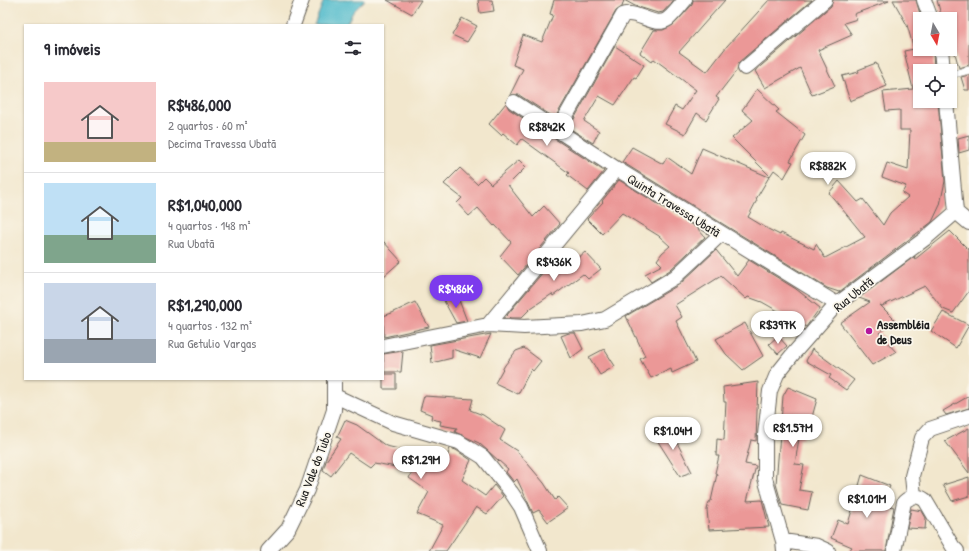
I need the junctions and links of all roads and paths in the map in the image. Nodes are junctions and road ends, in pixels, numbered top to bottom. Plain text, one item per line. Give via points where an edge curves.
1 (302, 0) edge
2 (685, 0) edge
3 (825, 0) edge
4 (924, 0) edge
5 (928, 12) edge
6 (293, 24) edge
7 (745, 68) dead end
8 (969, 70) edge
9 (957, 73) edge
10 (514, 102) dead end
11 (947, 108) edge
12 (558, 130) junction
13 (617, 169) junction
14 (956, 212) junction
15 (969, 223) edge
16 (721, 234) junction
17 (837, 304) junction
18 (488, 326) junction
19 (384, 346) edge
20 (334, 380) edge
21 (335, 396) junction
22 (969, 416) edge
23 (914, 496) junction
24 (784, 546) edge
25 (268, 551) edge
26 (540, 551) edge
27 (828, 551) edge
28 (894, 551) edge
29 (957, 551) edge

1 - 6 street
2 - 12 street via 668,19 661,22 629,14 623,15
3 - 7 street
4 - 5 street
8 - 9 lane
10 - 12 street, Quinta Travessa Ubatã
11 - 14 street
12 - 13 street, Quinta Travessa Ubatã
13 - 16 street, Quinta Travessa Ubatã
13 - 18 street
14 - 15 street
14 - 17 street, Rua Ubatã via 926,238
16 - 17 street, Quinta Travessa Ubatã
16 - 18 street via 675,277 605,319 582,324
17 - 24 street, Rua Ubatã via 793,354 778,374 770,391 765,435 765,478
18 - 19 street
20 - 21 street, Rua Vale do Tubo
21 - 25 street, Rua Vale do Tubo via 331,422 308,490 288,529
21 - 26 street via 393,423 459,442 483,457 518,502
22 - 23 street via 930,429 922,438 912,476
23 - 28 street via 904,502
23 - 29 street via 920,496 925,500
24 - 27 street via 817,546

